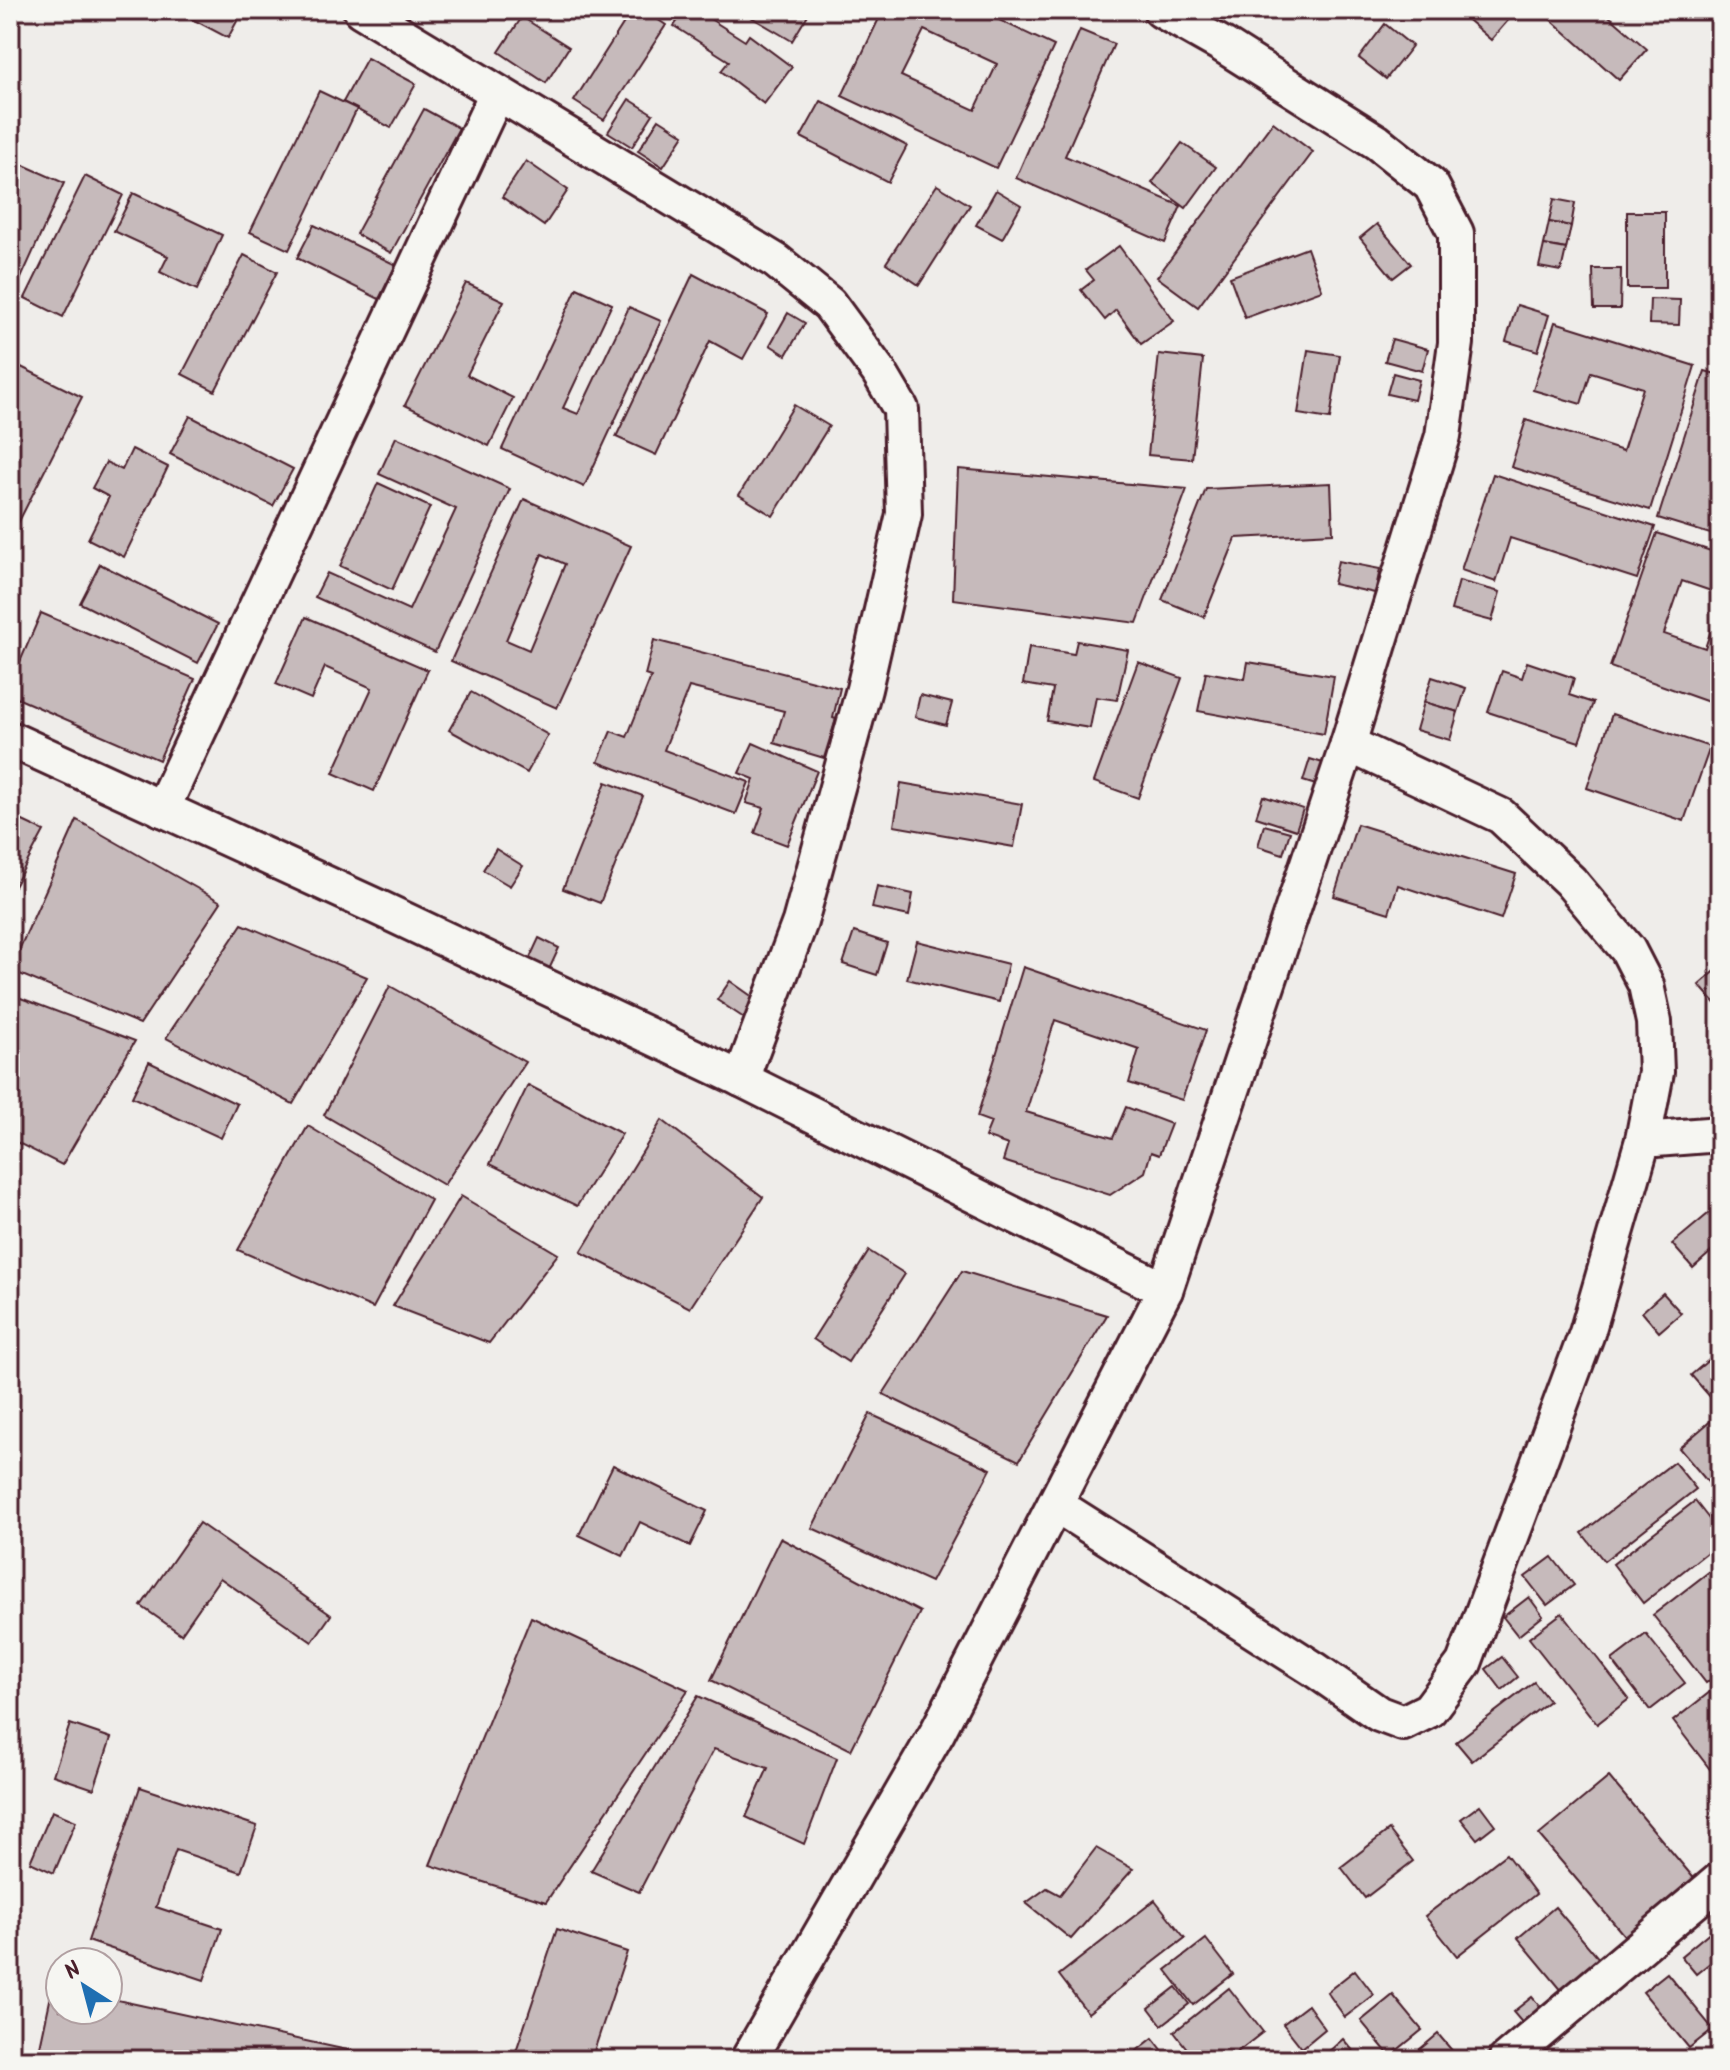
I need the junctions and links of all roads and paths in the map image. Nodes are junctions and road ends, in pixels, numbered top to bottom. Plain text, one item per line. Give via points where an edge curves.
1 (361, 10) edge
2 (1161, 10) edge
3 (497, 93) junction
4 (10, 739) edge
5 (1348, 744) junction
6 (162, 809) junction
7 (741, 1079) junction
8 (1720, 1134) edge
9 (1643, 1140) junction
10 (1165, 1290) junction
11 (1055, 1504) junction
12 (1720, 1880) edge
13 (748, 2060) edge
14 (1506, 2060) edge

1 - 3 street
2 - 5 street via 1377,142 1431,185 1456,233 1456,343 1443,436
3 - 6 street
3 - 7 street via 776,261 829,304 901,409 904,514 864,689 800,922
4 - 6 street
5 - 9 street via 1501,816 1570,881 1628,950 1646,985 1654,1022 1656,1072
5 - 10 street
6 - 7 street
7 - 10 street
8 - 9 street
9 - 11 street via 1587,1333 1464,1663 1429,1710 1403,1723 1379,1714
10 - 11 street
11 - 13 street via 937,1733
12 - 14 street

